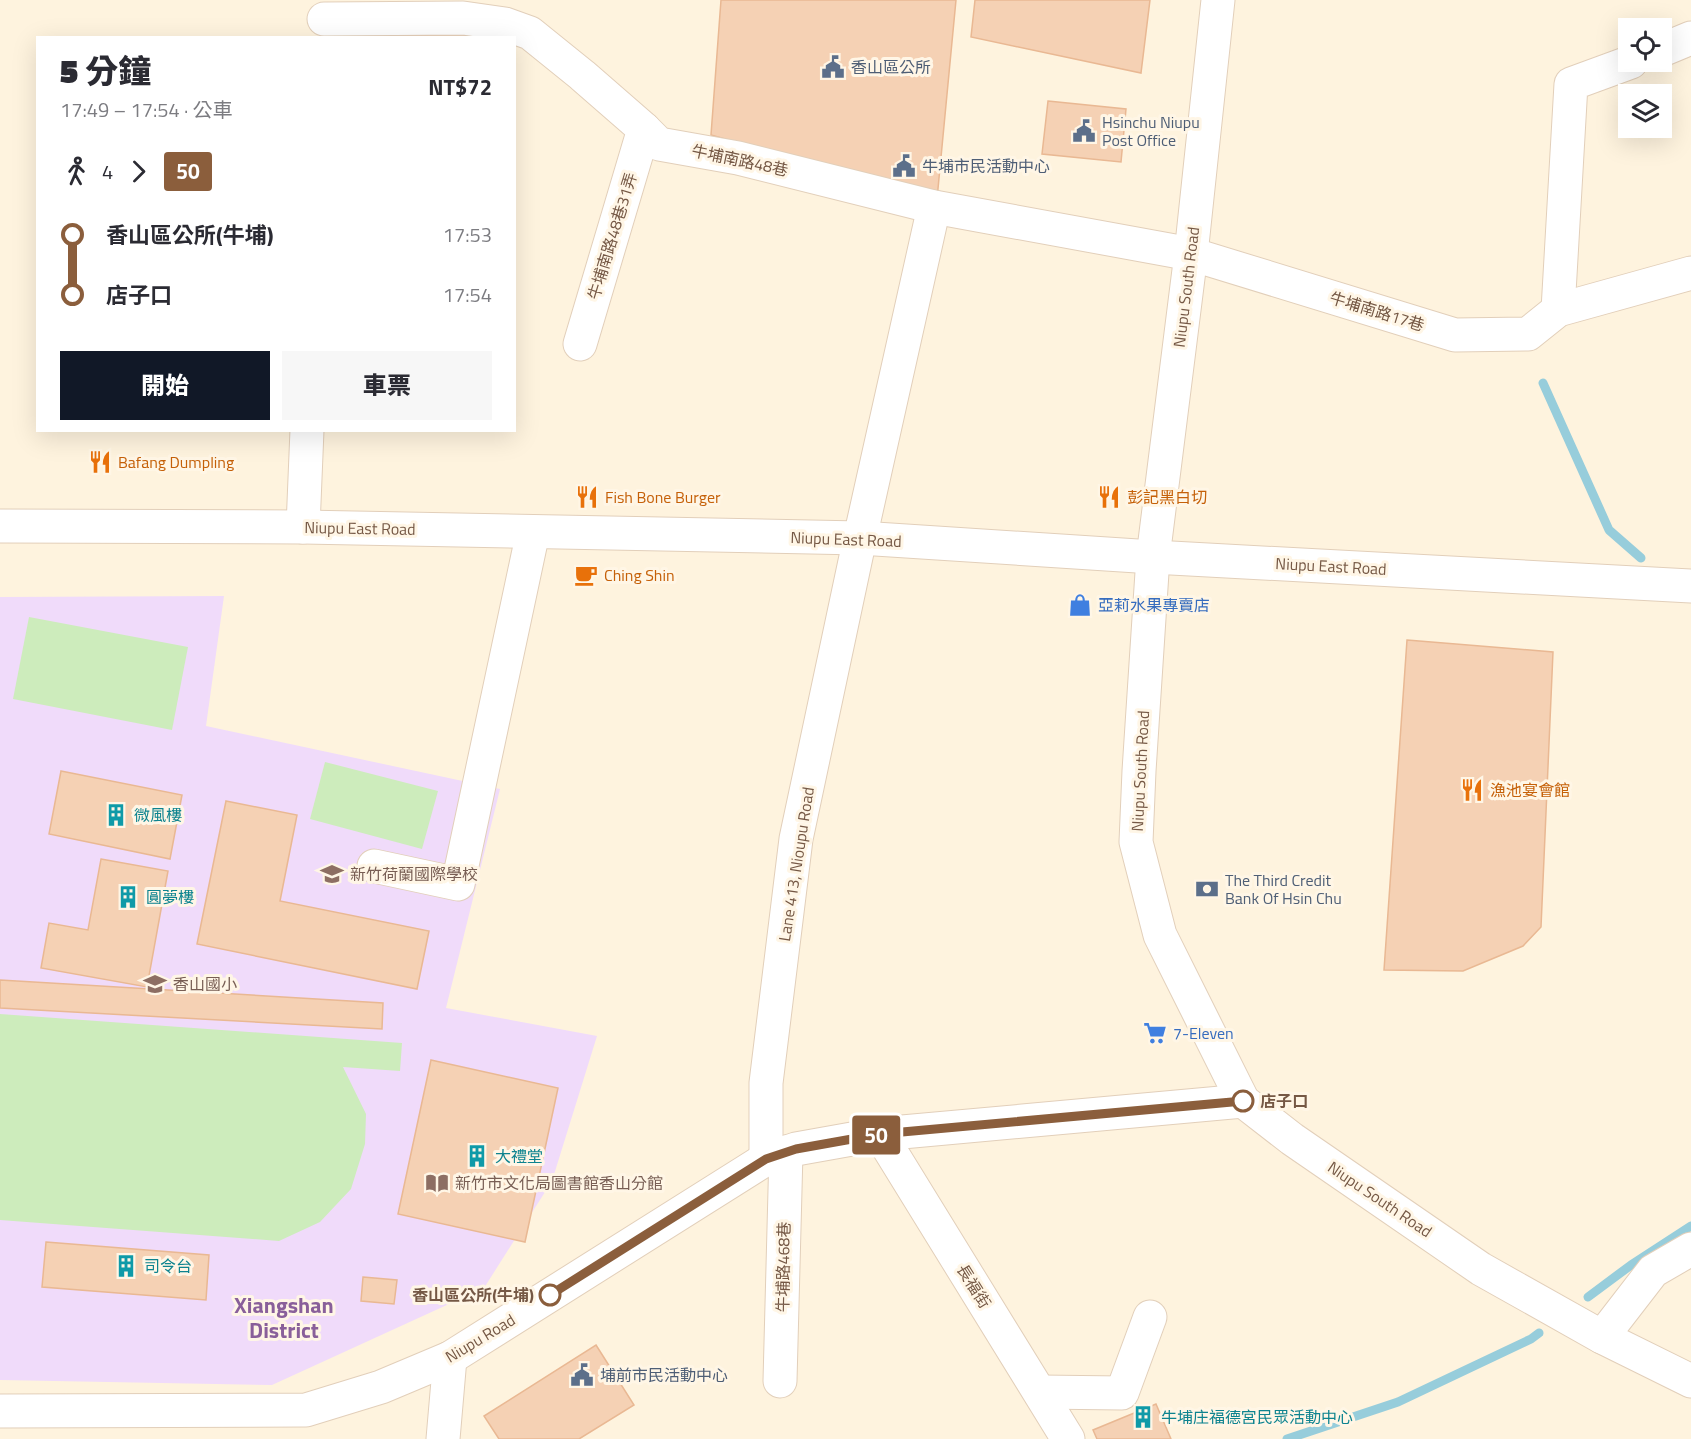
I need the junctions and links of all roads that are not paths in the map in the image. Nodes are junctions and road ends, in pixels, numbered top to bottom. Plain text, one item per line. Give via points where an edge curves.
1 (1218, 0) edge
2 (323, 19) edge
3 (1691, 39) edge
4 (1672, 46) edge
5 (1618, 66) edge
6 (644, 129) junction
7 (934, 207) junction
8 (1191, 254) junction
9 (1691, 273) edge
10 (1558, 310) junction
11 (580, 344) dead end
12 (307, 432) edge
13 (0, 526) edge
14 (303, 527) junction
15 (533, 532) junction
16 (860, 538) junction
17 (1153, 556) junction
18 (1691, 586) edge
19 (374, 866) dead end
20 (1243, 1101) junction
21 (880, 1134) junction
22 (776, 1155) junction
23 (1691, 1249) edge
24 (1150, 1317) dead end
25 (1602, 1337) junction
26 (450, 1358) junction
27 (1691, 1381) edge
28 (780, 1382) dead end
29 (1040, 1392) junction
30 (0, 1412) edge
31 (443, 1439) edge
32 (1068, 1439) edge

1 - 8 street, Niupu South Road
2 - 6 street, 牛埔南路48巷 via 464,18 505,24 530,33
3 - 4 street
5 - 10 street via 1571,84
6 - 7 street, 牛埔南路48巷 via 659,144 738,158
6 - 11 street, 牛埔南路48巷31弄
7 - 8 street, 牛埔南路48巷
7 - 16 street, Lane 413, Nioupu Road
8 - 10 street, 牛埔南路17巷 via 1455,335 1528,334
8 - 17 street, Niupu South Road
9 - 10 street
12 - 14 street
13 - 14 street, Niupu East Road
14 - 15 street, Niupu East Road
15 - 16 street, Niupu East Road
15 - 19 street via 458,884
16 - 17 street, Niupu East Road
16 - 22 street, Lane 413, Nioupu Road via 796,839 766,1083
17 - 18 street, Niupu East Road
17 - 20 street, Niupu South Road via 1136,842 1160,935
20 - 21 street, Niupu Road
20 - 25 street, Niupu South Road via 1481,1269
21 - 22 street, Niupu Road
21 - 29 street, 長福街
22 - 26 street, Niupu Road
22 - 28 street, 牛埔路468巷
23 - 25 street via 1653,1271
24 - 29 street via 1122,1393
25 - 27 street, Niupu South Road
26 - 30 street, Niupu Road via 381,1387 306,1410
26 - 31 street
29 - 32 street, 長福街

